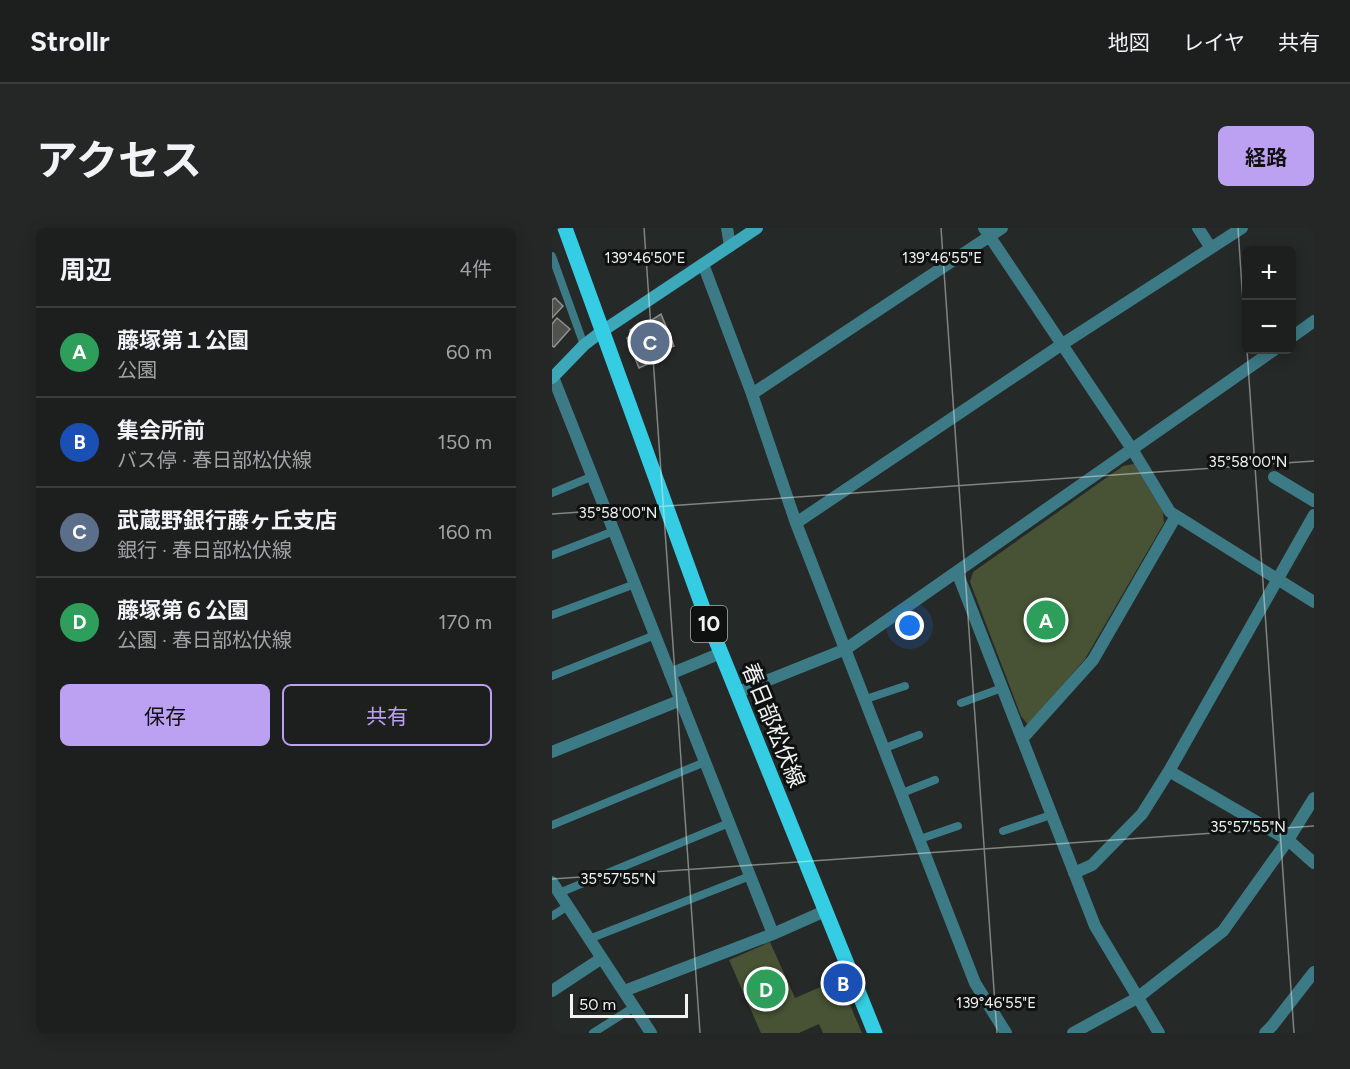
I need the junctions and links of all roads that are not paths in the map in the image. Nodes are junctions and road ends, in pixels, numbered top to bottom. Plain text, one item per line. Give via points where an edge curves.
1 (565, 228) edge
2 (727, 228) edge
3 (757, 228) edge
4 (1002, 228) edge
5 (1198, 228) edge
6 (1242, 228) edge
7 (987, 232) edge
8 (730, 246) junction
9 (1211, 248) junction
10 (552, 256) edge
11 (703, 264) junction
12 (1314, 321) edge
13 (601, 332) junction
14 (1296, 334) edge
15 (584, 345) junction
16 (1061, 345) junction
17 (1268, 354) edge
18 (553, 377) edge
19 (752, 394) junction
20 (1132, 449) junction
21 (593, 477) junction
22 (1274, 477) dead end
23 (552, 493) edge
24 (1314, 501) edge
25 (1314, 515) edge
26 (1176, 516) junction
27 (796, 523) junction
28 (614, 531) junction
29 (552, 555) edge
30 (957, 572) junction
31 (1277, 579) junction
32 (635, 584) junction
33 (1314, 602) edge
34 (552, 615) edge
35 (655, 635) junction
36 (846, 649) junction
37 (721, 653) junction
38 (670, 674) junction
39 (552, 676) edge
40 (905, 686) dead end
41 (1002, 688) junction
42 (736, 693) junction
43 (866, 699) junction
44 (681, 700) junction
45 (961, 703) dead end
46 (919, 735) dead end
47 (1022, 739) junction
48 (885, 748) junction
49 (552, 752) edge
50 (705, 762) junction
51 (1170, 771) junction
52 (935, 780) dead end
53 (902, 793) junction
54 (1314, 798) edge
55 (1051, 815) junction
56 (729, 823) junction
57 (552, 825) edge
58 (957, 826) dead end
59 (1003, 831) dead end
60 (920, 839) junction
61 (1288, 840) junction
62 (1314, 863) edge
63 (1074, 873) junction
64 (750, 876) junction
65 (555, 887) edge
66 (568, 906) junction
67 (825, 910) junction
68 (552, 916) edge
69 (773, 934) junction
70 (589, 939) junction
71 (602, 958) junction
72 (1314, 972) edge
73 (552, 991) edge
74 (624, 991) junction
75 (1137, 998) junction
76 (634, 1007) junction
77 (593, 1033) edge
78 (651, 1033) edge
79 (875, 1033) edge
80 (1006, 1033) edge
81 (1073, 1033) edge
82 (1159, 1033) edge
83 (1265, 1033) edge

1 - 13 main road, 春日部松伏線 / 10
2 - 8 street
3 - 8 street
4 - 7 street
5 - 9 street
6 - 9 street
7 - 16 street
7 - 19 street
8 - 11 street
9 - 16 street
10 - 15 lane
11 - 13 street
11 - 19 street
12 - 14 street
13 - 15 street
13 - 37 main road, 春日部松伏線 / 10
15 - 18 street
16 - 20 street
16 - 27 street
17 - 20 street
18 - 21 street
19 - 27 street
20 - 26 street
20 - 30 street
21 - 23 lane
21 - 28 street
22 - 24 street
25 - 31 street
26 - 31 street
26 - 47 street via 1093,660
27 - 36 street
28 - 29 lane
28 - 32 street
30 - 36 street
30 - 41 street
31 - 33 street
31 - 51 street
32 - 34 lane
32 - 35 street
35 - 38 street
35 - 39 lane
36 - 42 street
36 - 43 street
37 - 38 street
37 - 42 main road, 春日部松伏線 / 10
38 - 44 street
40 - 43 lane
41 - 45 lane
41 - 47 street
42 - 67 main road, 春日部松伏線 / 10
43 - 48 street
44 - 49 street
44 - 50 street
46 - 48 lane
47 - 55 street
48 - 53 street
50 - 56 street
50 - 57 lane
51 - 61 street
51 - 63 street via 1142,814 1092,865
52 - 53 lane
53 - 60 street
54 - 61 street
55 - 59 lane
55 - 63 street
56 - 64 street
56 - 65 lane
58 - 60 lane
60 - 80 street via 975,983
61 - 62 street
61 - 75 street via 1223,931
63 - 75 street via 1095,926
64 - 69 street
64 - 70 lane
65 - 66 street
66 - 68 lane
66 - 70 street
67 - 69 street
67 - 79 main road, 春日部松伏線 / 10
69 - 74 street
70 - 71 street
71 - 73 street
71 - 74 street
72 - 83 street
74 - 76 street
75 - 81 street
75 - 82 street
76 - 77 lane
76 - 78 street

